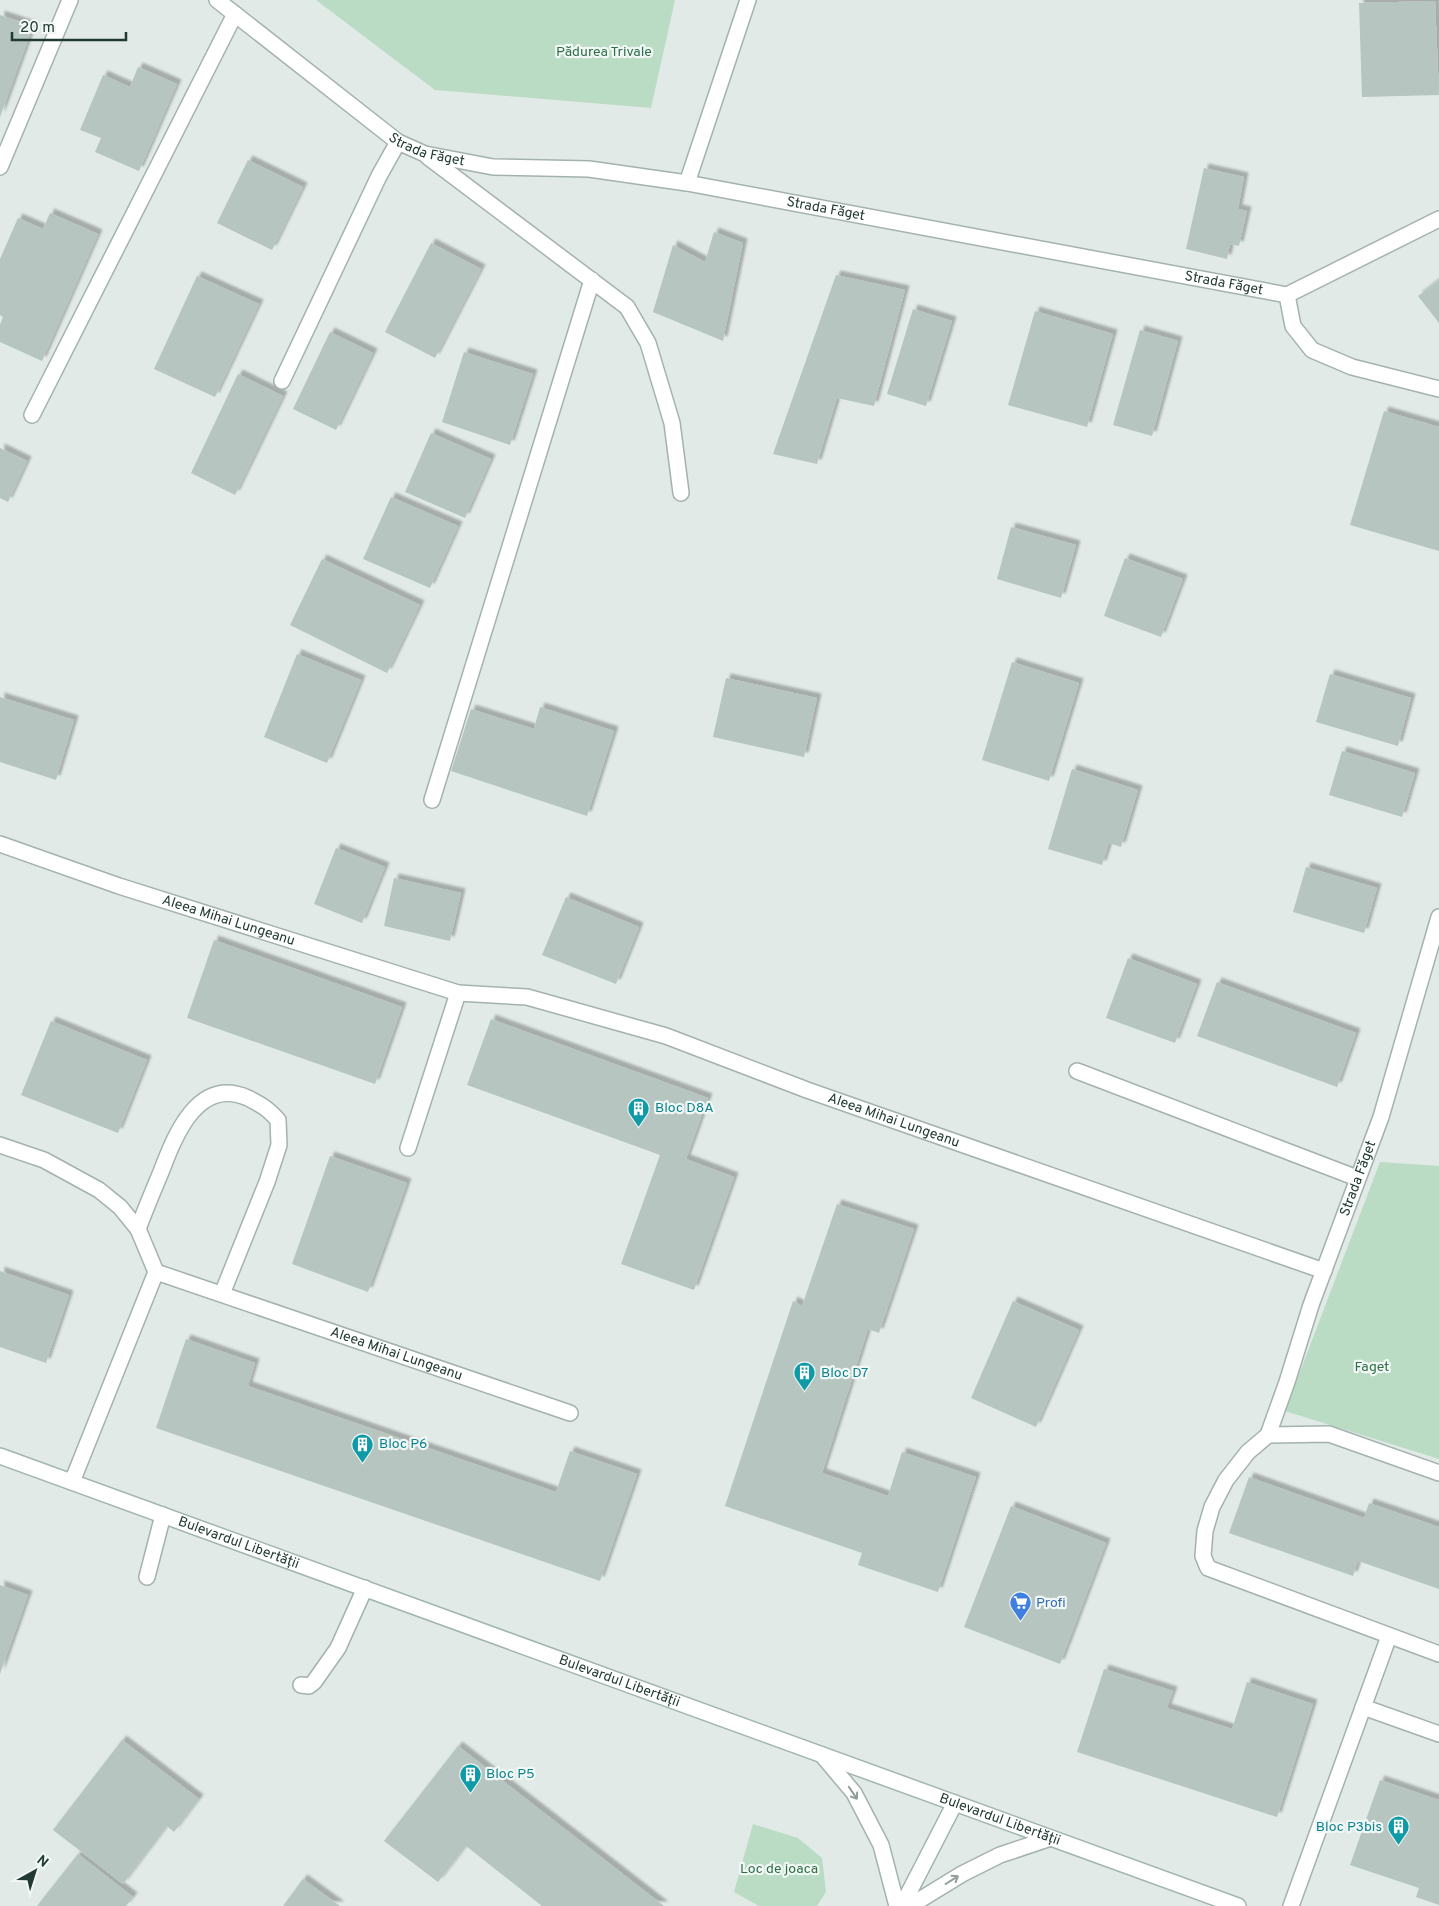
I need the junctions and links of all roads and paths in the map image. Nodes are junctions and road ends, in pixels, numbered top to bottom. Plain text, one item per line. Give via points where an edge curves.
1 (70, 0) edge
2 (218, 0) edge
3 (748, 0) edge
4 (235, 14) junction
5 (398, 142) junction
6 (425, 154) junction
7 (0, 167) edge
8 (688, 183) junction
9 (1439, 219) edge
10 (592, 280) junction
11 (1287, 295) junction
12 (282, 381) dead end
13 (1439, 389) edge
14 (32, 415) dead end
15 (680, 493) dead end
16 (432, 800) dead end
17 (0, 844) edge
18 (1439, 917) edge
19 (458, 993) junction
20 (1077, 1071) dead end
21 (0, 1145) edge
22 (408, 1148) dead end
23 (1357, 1178) junction
24 (138, 1229) junction
25 (1324, 1270) junction
26 (156, 1272) junction
27 (222, 1294) junction
28 (570, 1413) dead end
29 (1268, 1435) junction
30 (0, 1456) edge
31 (1439, 1473) edge
32 (72, 1482) junction
33 (163, 1516) junction
34 (146, 1577) dead end
35 (365, 1588) junction
36 (1389, 1636) junction
37 (1439, 1654) edge
38 (300, 1685) dead end
39 (1363, 1707) junction
40 (1439, 1734) edge
41 (822, 1755) junction
42 (955, 1803) junction
43 (1051, 1838) junction
44 (897, 1906) edge
45 (902, 1906) edge
46 (910, 1906) edge
47 (1238, 1906) edge
48 (1291, 1906) edge

1 - 7 street
2 - 4 street, Strada Făget
3 - 8 street
4 - 5 street, Strada Făget
4 - 14 street
5 - 6 street, Strada Făget
5 - 12 street
6 - 8 street, Strada Făget via 493,167 589,169
6 - 10 street
8 - 11 street, Strada Făget
9 - 11 street
10 - 15 street via 628,307 648,343 672,424
10 - 16 street
11 - 13 street via 1292,326 1312,350 1352,367
17 - 19 street, Aleea Mihai Lungeanu via 120,886
18 - 23 street, Strada Făget via 1381,1117
19 - 22 street
19 - 25 street, Aleea Mihai Lungeanu via 527,997 666,1036 807,1090
20 - 23 street
21 - 24 street via 44,1160 99,1190 120,1207
23 - 25 street, Strada Făget
24 - 26 street
24 - 27 street via 183,1121 199,1104 220,1093 239,1094 266,1107 278,1120 280,1145
25 - 29 street, Strada Făget
26 - 27 street, Aleea Mihai Lungeanu
26 - 32 street
27 - 28 street, Aleea Mihai Lungeanu
29 - 31 street via 1329,1434
29 - 36 street via 1248,1452 1226,1480 1212,1507 1205,1530 1203,1556 1208,1568
30 - 32 street, Bulevardul Libertății
32 - 33 street, Bulevardul Libertății
33 - 34 street
33 - 35 street, Bulevardul Libertății
35 - 38 street via 338,1648 314,1682 309,1686
35 - 41 street, Bulevardul Libertății
36 - 37 street
36 - 39 street
39 - 40 street
39 - 48 street
41 - 42 street, Bulevardul Libertății
41 -> 44 street via 854,1793 881,1845
42 - 43 street, Bulevardul Libertății
42 - 45 street
46 -> 43 street via 1000,1854
43 - 47 street, Bulevardul Libertății

